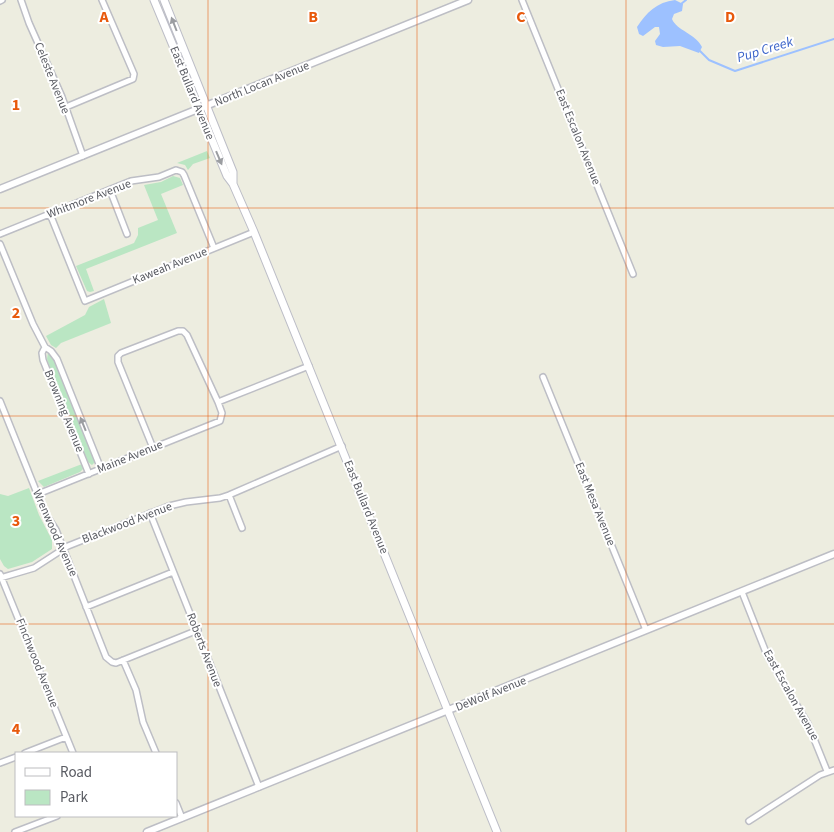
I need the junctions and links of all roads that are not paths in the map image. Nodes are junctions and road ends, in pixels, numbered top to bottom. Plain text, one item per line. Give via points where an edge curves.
1 (21, 0) edge
2 (102, 0) edge
3 (154, 0) edge
4 (164, 0) edge
5 (468, 0) edge
6 (522, 0) edge
7 (66, 107) junction
8 (203, 108) junction
9 (82, 156) junction
10 (0, 189) edge
11 (110, 190) junction
12 (50, 214) junction
13 (254, 232) junction
14 (0, 234) edge
15 (127, 234) dead end
16 (0, 244) edge
17 (214, 248) junction
18 (633, 274) dead end
19 (45, 347) junction
20 (309, 366) junction
21 (544, 377) dead end
22 (0, 401) edge
23 (218, 402) junction
24 (342, 446) junction
25 (153, 448) junction
26 (100, 469) junction
27 (89, 474) junction
28 (38, 494) junction
29 (229, 495) junction
30 (150, 513) junction
31 (242, 528) dead end
32 (63, 549) junction
33 (834, 554) edge
34 (173, 572) junction
35 (1, 576) edge
36 (742, 592) junction
37 (86, 607) junction
38 (198, 630) junction
39 (646, 630) junction
40 (123, 660) junction
41 (449, 711) junction
42 (66, 737) junction
43 (28, 752) edge
44 (73, 752) edge
45 (156, 752) edge
46 (15, 756) edge
47 (0, 763) edge
48 (834, 770) edge
49 (827, 771) junction
50 (260, 787) junction
51 (178, 808) edge
52 (53, 817) edge
53 (182, 818) junction
54 (748, 821) dead end
55 (15, 832) edge
56 (147, 832) edge
57 (497, 832) edge

1 - 7 street, Celeste Avenue
2 - 7 street via 134,74 133,79
3 - 8 main road, East Bullard Avenue
8 -> 4 main road, East Bullard Avenue
5 - 8 street, North Locan Avenue
6 - 18 street, East Escalon Avenue
7 - 9 street, Celeste Avenue
8 - 9 street, North Locan Avenue
8 - 13 main road, East Bullard Avenue via 233,172 233,184
9 - 10 street, North Locan Avenue
11 - 12 street, Whitmore Avenue
11 - 15 street
11 - 17 street, Whitmore Avenue via 131,181 180,170
12 - 14 street, Whitmore Avenue
12 - 17 street, Kaweah Avenue via 85,301
13 - 17 street, Kaweah Avenue
13 - 20 main road, East Bullard Avenue
16 - 19 street, Browning Avenue via 32,324
26 -> 19 street, Browning Avenue via 57,359
19 - 27 street, Browning Avenue via 43,360
20 - 23 street
20 - 24 main road, East Bullard Avenue
21 - 39 street, East Mesa Avenue
22 - 28 street, Wrenwood Avenue
23 - 25 street, Maine Avenue via 222,413 220,420
23 - 25 street via 183,331 121,353 118,362
24 - 29 street, Blackwood Avenue
24 - 41 main road, East Bullard Avenue
25 - 26 street, Maine Avenue
26 - 27 street, Maine Avenue
27 - 28 street, Maine Avenue
28 - 32 street, Wrenwood Avenue
29 - 30 street, Blackwood Avenue via 178,503
29 - 31 street
30 - 32 street, Blackwood Avenue
30 - 34 street, Roberts Avenue
32 - 35 street, Blackwood Avenue via 34,568
32 - 37 street, Wrenwood Avenue
33 - 36 street, DeWolf Avenue
34 - 37 street
34 - 38 street, Roberts Avenue
35 - 42 street, Finchwood Avenue
36 - 39 street, DeWolf Avenue
36 - 49 street, East Escalon Avenue via 767,655 808,724
37 - 40 street, Wrenwood Avenue via 106,657 116,663
38 - 40 street
38 - 50 street, Roberts Avenue via 215,680
39 - 41 street, DeWolf Avenue
40 - 45 street
41 - 50 street, DeWolf Avenue
41 - 57 main road, East Bullard Avenue
42 - 43 street
42 - 44 street, Finchwood Avenue
46 - 47 street
48 - 49 street
49 - 54 street
50 - 53 street, DeWolf Avenue
51 - 53 street
52 - 55 street
53 - 56 street, DeWolf Avenue

